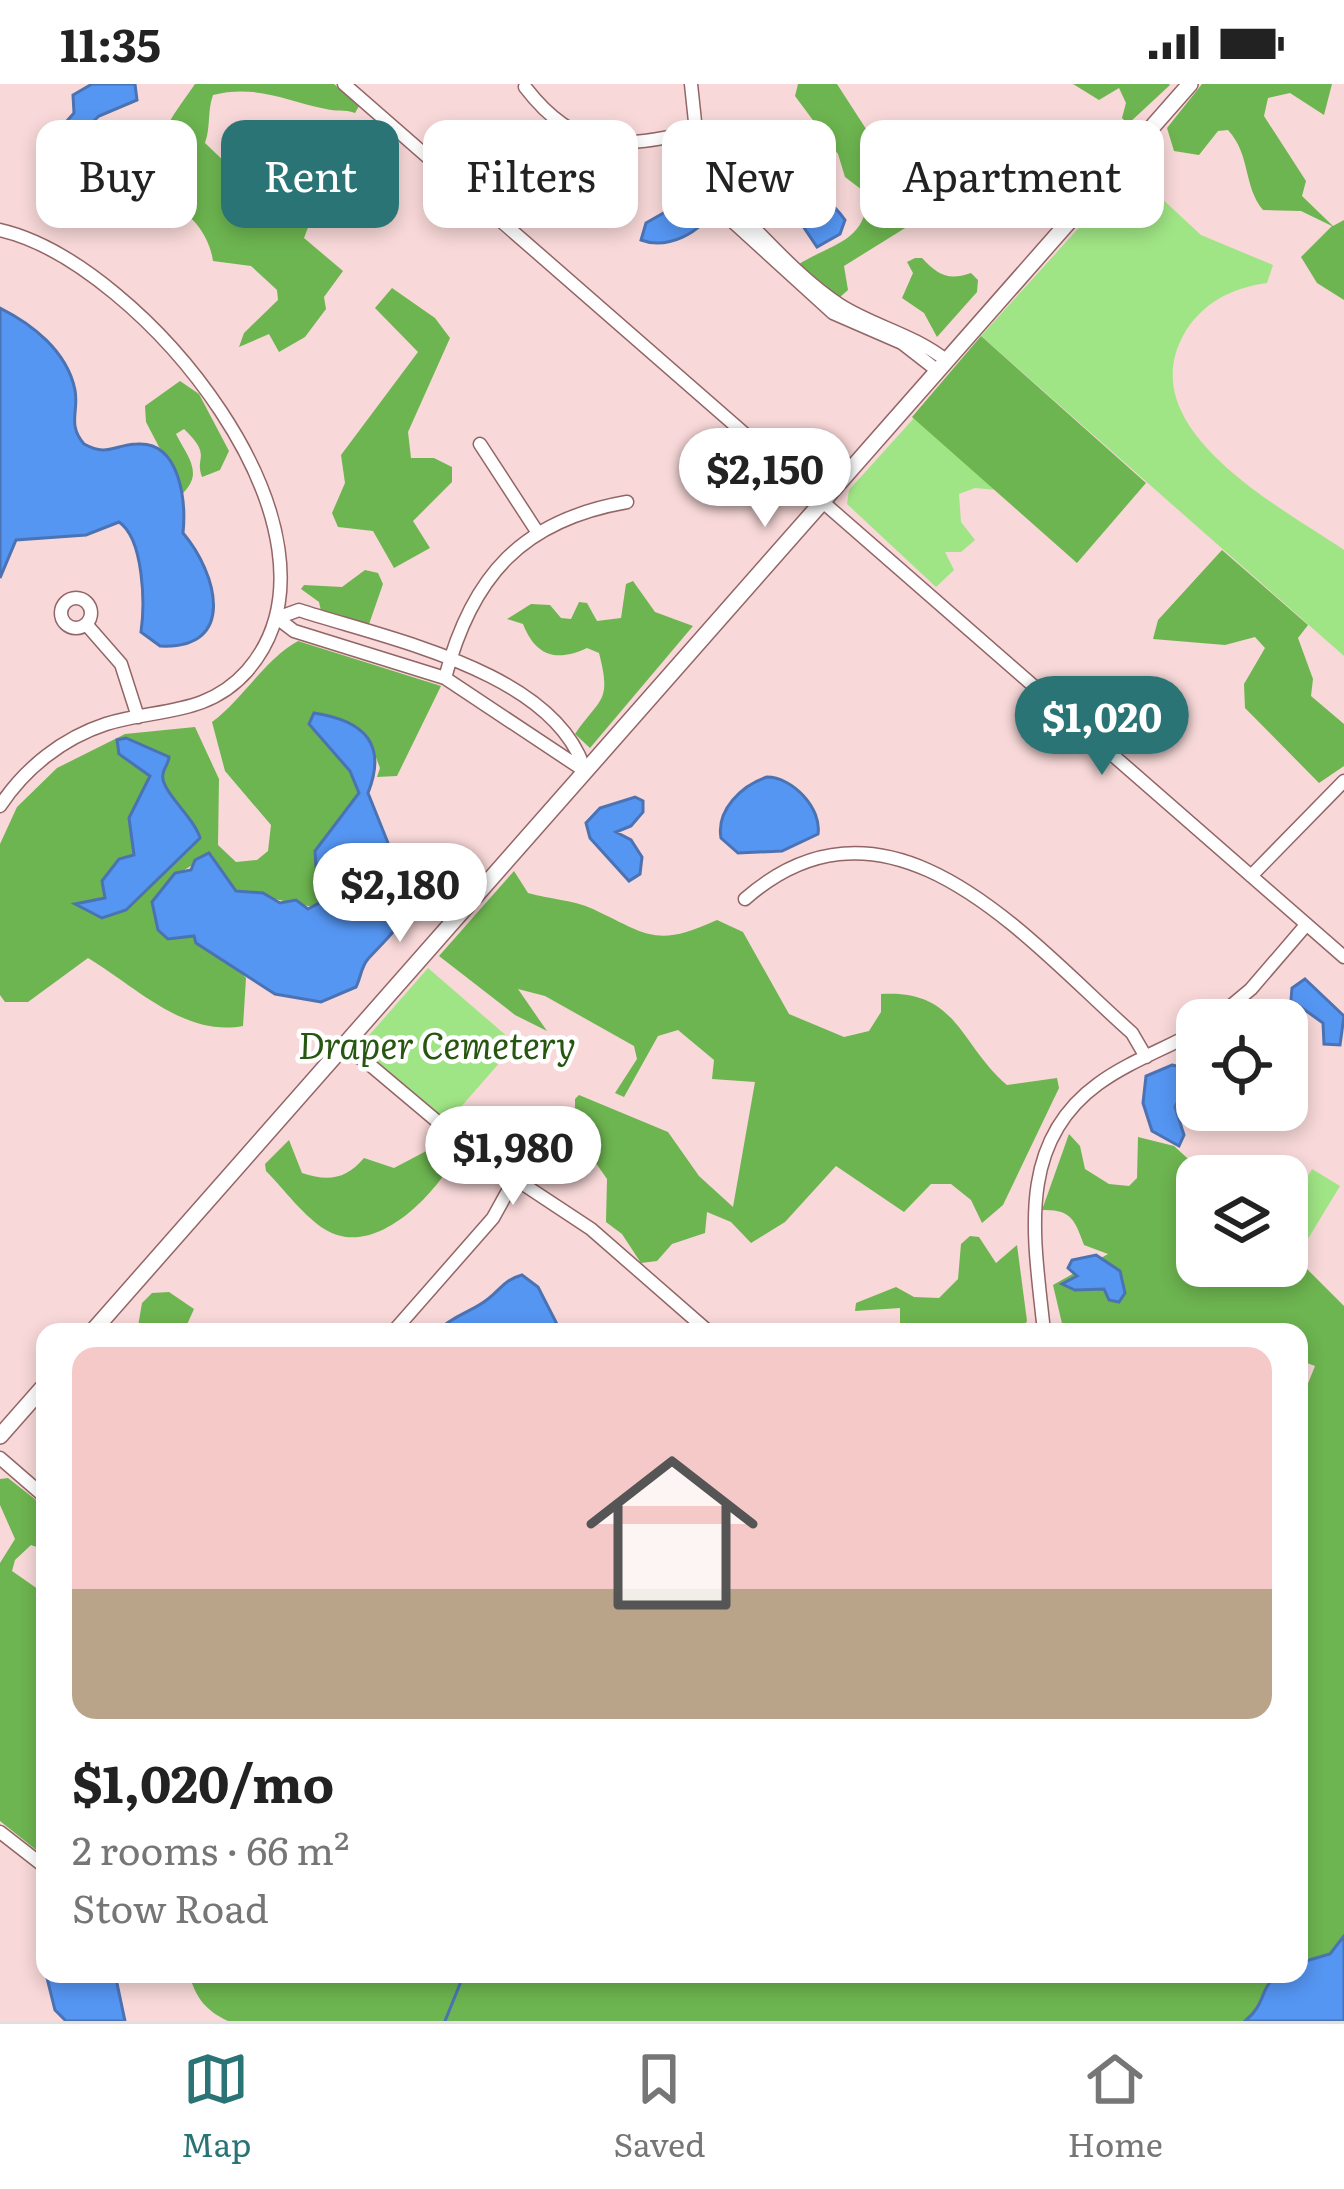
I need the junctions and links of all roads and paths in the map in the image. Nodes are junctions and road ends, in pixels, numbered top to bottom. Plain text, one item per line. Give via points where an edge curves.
1 (344, 84) edge
2 (691, 84) edge
3 (1190, 84) edge
4 (525, 87) dead end
5 (695, 120) edge
6 (662, 138) edge
7 (748, 228) edge
8 (0, 230) edge
9 (942, 366) junction
10 (480, 444) dead end
11 (627, 502) dead end
12 (823, 502) junction
13 (536, 530) junction
14 (277, 617) junction
15 (86, 624) dead end
16 (451, 656) junction
17 (446, 678) junction
18 (138, 717) junction
19 (585, 771) junction
20 (1344, 781) edge
21 (2, 799) edge
22 (1251, 877) junction
23 (745, 899) dead end
24 (1306, 925) junction
25 (1344, 957) edge
26 (1239, 999) edge
27 (1176, 1042) edge
28 (341, 1049) junction
29 (1146, 1057) junction
30 (514, 1180) junction
31 (100, 1323) edge
32 (402, 1323) edge
33 (699, 1323) edge
34 (1043, 1323) edge
35 (36, 1395) edge
36 (0, 1436) edge
37 (0, 1458) edge
38 (36, 1489) edge
39 (0, 1832) edge
40 (36, 1861) edge

1 - 12 street
2 - 5 street
3 - 9 main road
4 - 6 street via 553,119 591,139
7 - 9 street via 829,303 908,333
8 - 14 street via 63,254 119,293 211,394 271,524 280,557
9 - 12 main road
10 - 13 street
11 - 13 street
12 - 19 main road
12 - 22 street
13 - 16 street via 496,568
14 - 16 street via 299,610
14 - 17 street via 294,632
14 - 18 street via 249,669 217,696
15 - 18 street via 121,664
16 - 17 street
16 - 19 street via 536,706 577,744
17 - 19 street
18 - 21 street via 74,738
19 - 28 main road
20 - 22 street
22 - 24 street
23 - 29 street via 825,858 883,855 932,868 1005,920 1132,1034
24 - 25 street
24 - 26 street
27 - 29 street
28 - 30 street
28 - 31 main road
29 - 34 street via 1076,1102 1041,1160 1033,1200
30 - 32 street via 493,1218
30 - 33 street via 591,1229
35 - 36 main road
37 - 38 street
39 - 40 street

